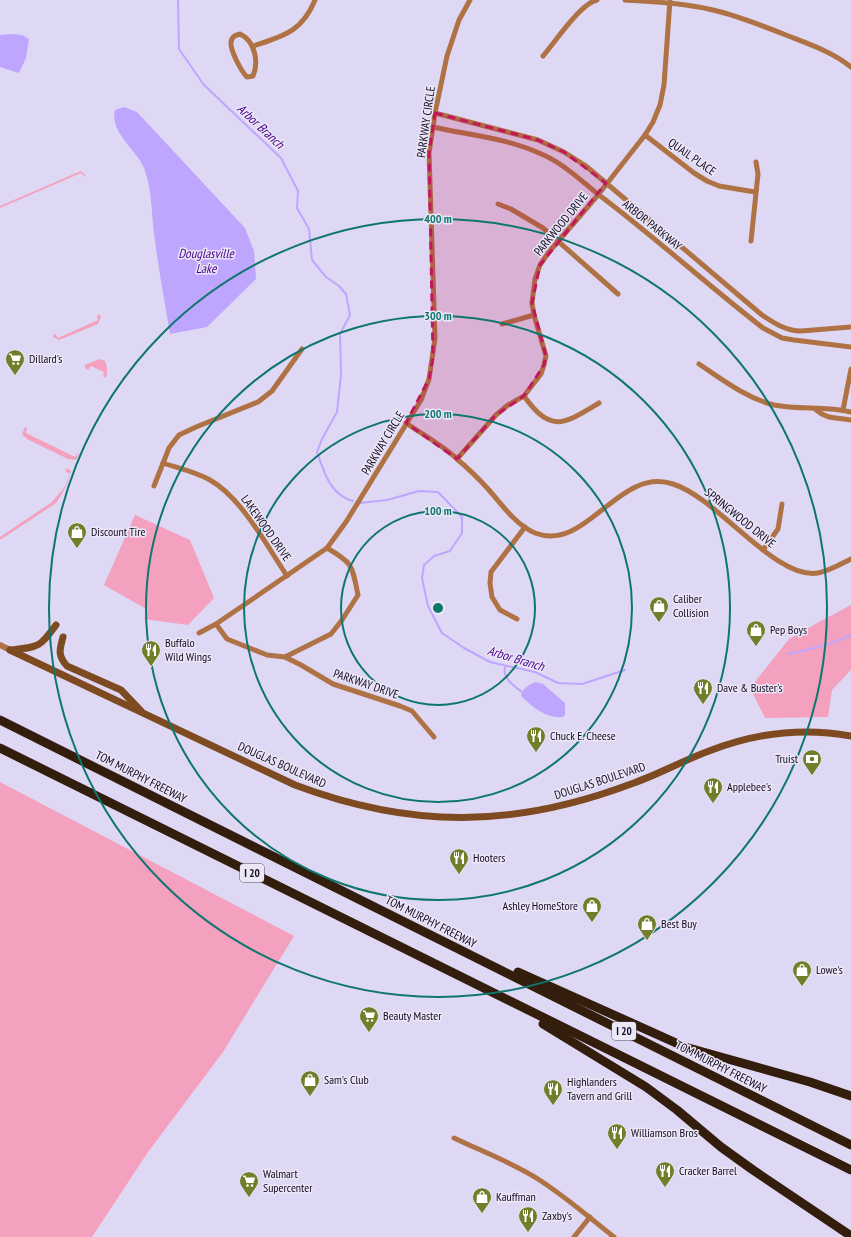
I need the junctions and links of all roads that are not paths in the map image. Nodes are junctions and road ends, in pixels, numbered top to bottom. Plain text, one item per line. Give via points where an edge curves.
1 (315, 0) edge
2 (470, 0) edge
3 (597, 0) edge
4 (625, 0) edge
5 (669, 2) edge
6 (253, 46) junction
7 (543, 56) dead end
8 (851, 67) edge
9 (435, 114) junction
10 (433, 127) junction
11 (645, 135) junction
12 (756, 162) dead end
13 (606, 183) junction
14 (755, 192) junction
15 (598, 195) junction
16 (498, 204) dead end
17 (751, 241) dead end
18 (557, 242) junction
19 (618, 294) dead end
20 (534, 315) junction
21 (502, 324) dead end
22 (851, 327) edge
23 (851, 347) edge
24 (302, 349) dead end
25 (699, 364) dead end
26 (851, 368) edge
27 (524, 396) junction
28 (599, 403) dead end
29 (815, 409) junction
30 (843, 410) junction
31 (851, 412) edge
32 (851, 420) edge
33 (406, 423) junction
34 (457, 459) junction
35 (163, 463) junction
36 (154, 486) dead end
37 (782, 504) dead end
38 (525, 527) junction
39 (327, 548) junction
40 (763, 550) junction
41 (851, 559) edge
42 (287, 576) junction
43 (517, 619) dead end
44 (216, 624) junction
45 (56, 625) dead end
46 (199, 633) dead end
47 (63, 636) dead end
48 (0, 645) edge
49 (10, 650) junction
50 (285, 657) junction
51 (144, 714) junction
52 (0, 720) edge
53 (851, 736) edge
54 (434, 737) dead end
55 (0, 748) edge
56 (396, 918) junction
57 (503, 998) junction
58 (851, 1096) edge
59 (454, 1138) dead end
60 (851, 1145) edge
61 (851, 1170) edge
62 (590, 1217) junction
63 (851, 1236) edge
64 (574, 1237) edge
65 (614, 1237) edge

1 - 6 street via 300,25 287,34
2 - 9 street, PARKWAY CIRCLE via 459,20 447,56
3 - 7 street via 583,8
4 - 5 street
5 - 8 street via 737,17 831,54
5 - 11 street, PARKWOOD DRIVE via 664,85 660,105
6 - 6 street via 240,34 231,40 241,72 247,77 254,76 256,69
9 - 10 street, PARKWAY CIRCLE
9 - 13 street, ARBOR PARKWAY via 538,140 564,152
10 - 15 street, ARBOR PARKWAY via 539,152 562,165
10 - 33 street, PARKWAY CIRCLE via 429,153 435,338 430,379 421,400
11 - 13 street, PARKWOOD DRIVE
11 - 14 street, QUAIL PLACE via 707,181 719,186
12 - 14 street via 758,174
13 - 15 street, PARKWOOD DRIVE
13 - 22 street, ARBOR PARKWAY via 772,322 794,331
14 - 17 street
15 - 18 street, PARKWOOD DRIVE
15 - 23 street, ARBOR PARKWAY via 771,333 788,339
16 - 18 street via 510,208 543,228
18 - 19 street
18 - 20 street, PARKWOOD DRIVE via 540,265 535,279 532,303
20 - 21 street
20 - 27 street, PARKWOOD DRIVE via 546,356 540,374
24 - 35 street via 272,391 258,402 179,435 169,448
25 - 29 street via 738,390 759,400 775,405
26 - 30 street
27 - 28 street via 539,415 552,422 564,421
27 - 34 street, PARKWOOD DRIVE via 496,415
29 - 30 street
29 - 32 street via 827,417
30 - 31 street
33 - 34 street, SPRINGWOOD DRIVE
33 - 39 street, PARKWAY CIRCLE via 346,522
34 - 38 street, SPRINGWOOD DRIVE via 506,511
35 - 36 street
35 - 42 street, LAKEWOOD DRIVE via 210,480 231,496
37 - 40 street via 778,529
38 - 40 street, SPRINGWOOD DRIVE via 535,533 561,536 581,525 626,492 649,482 672,483 709,504
38 - 43 street via 491,572 490,583 492,597 500,610
39 - 42 street, PARKWAY CIRCLE
39 - 50 street via 344,558 351,566 358,594 331,634
40 - 41 street, SPRINGWOOD DRIVE via 788,567 804,572 818,573
42 - 44 street, PARKWAY CIRCLE
44 - 46 street, PARKWAY CIRCLE
44 - 50 street, PARKWAY DRIVE via 227,639 267,655
45 - 49 main road via 44,642 34,648
47 - 51 main road via 59,654 67,666 121,690
48 - 49 street, DOUGLAS BOULEVARD
49 - 51 main road, DOUGLAS BOULEVARD
50 - 54 street, PARKWAY DRIVE via 333,684 412,711
51 - 53 main road, DOUGLAS BOULEVARD via 294,785 322,795 375,809 437,818 508,816 553,808 631,784 709,751 752,737 807,731
52 - 56 highway, TOM MURPHY FREEWAY / I 20
55 - 57 highway, I 20
56 - 58 highway via 685,1047
56 - 60 highway, TOM MURPHY FREEWAY / I 20
57 - 61 highway, I 20
57 - 63 highway via 646,1087 721,1147
59 - 62 street via 536,1178
62 - 64 street
62 - 65 street

